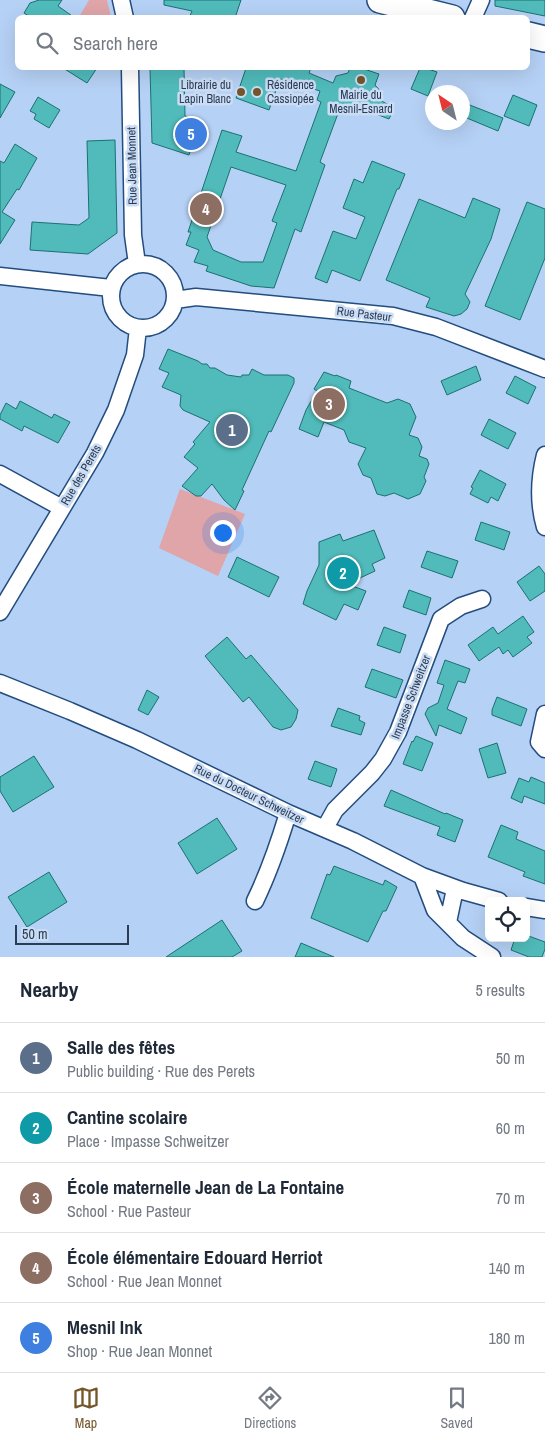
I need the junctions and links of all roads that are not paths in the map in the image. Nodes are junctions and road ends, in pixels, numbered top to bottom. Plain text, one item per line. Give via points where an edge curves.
1 (121, 0) edge
2 (380, 0) edge
3 (481, 0) edge
4 (124, 15) edge
5 (440, 15) edge
6 (474, 15) edge
7 (530, 35) edge
8 (545, 39) edge
9 (130, 70) edge
10 (137, 264) junction
11 (0, 276) edge
12 (111, 288) junction
13 (175, 300) junction
14 (138, 328) junction
15 (545, 369) edge
16 (545, 454) edge
17 (0, 474) edge
18 (62, 508) junction
19 (545, 527) edge
20 (482, 599) dead end
21 (0, 612) edge
22 (0, 683) edge
23 (545, 714) edge
24 (545, 749) edge
25 (288, 813) junction
26 (324, 828) junction
27 (422, 876) junction
28 (455, 889) junction
29 (485, 897) edge
30 (255, 900) dead end
31 (530, 908) edge
32 (545, 910) edge
33 (448, 922) junction
34 (492, 957) edge

1 - 4 street
2 - 5 main road
3 - 6 street
7 - 8 main road
9 - 10 street, Rue Jean Monnet
10 - 12 street via 121,272
10 - 13 street via 157,266 165,272 175,290
11 - 12 street
12 - 14 street via 110,299 116,314
13 - 14 street via 166,318 148,328
13 - 15 street, Rue Pasteur via 196,297 393,316 436,327
14 - 18 street, Rue des Perets via 135,355 116,410
16 - 19 street via 540,502
17 - 18 street
18 - 21 street, Rue des Perets
20 - 26 street, Impasse Schweitzer via 461,606 441,619 391,747 372,773 335,810
22 - 25 street, Rue du Docteur Schweitzer via 137,740
23 - 24 street via 538,742
25 - 26 street, Rue du Docteur Schweitzer
25 - 30 street
26 - 27 street, Rue du Docteur Schweitzer
27 - 28 street, Rue du Docteur Schweitzer
27 - 33 street via 434,910
28 - 29 street, Rue du Docteur Schweitzer
28 - 33 street
31 - 32 street
33 - 34 street via 463,938

